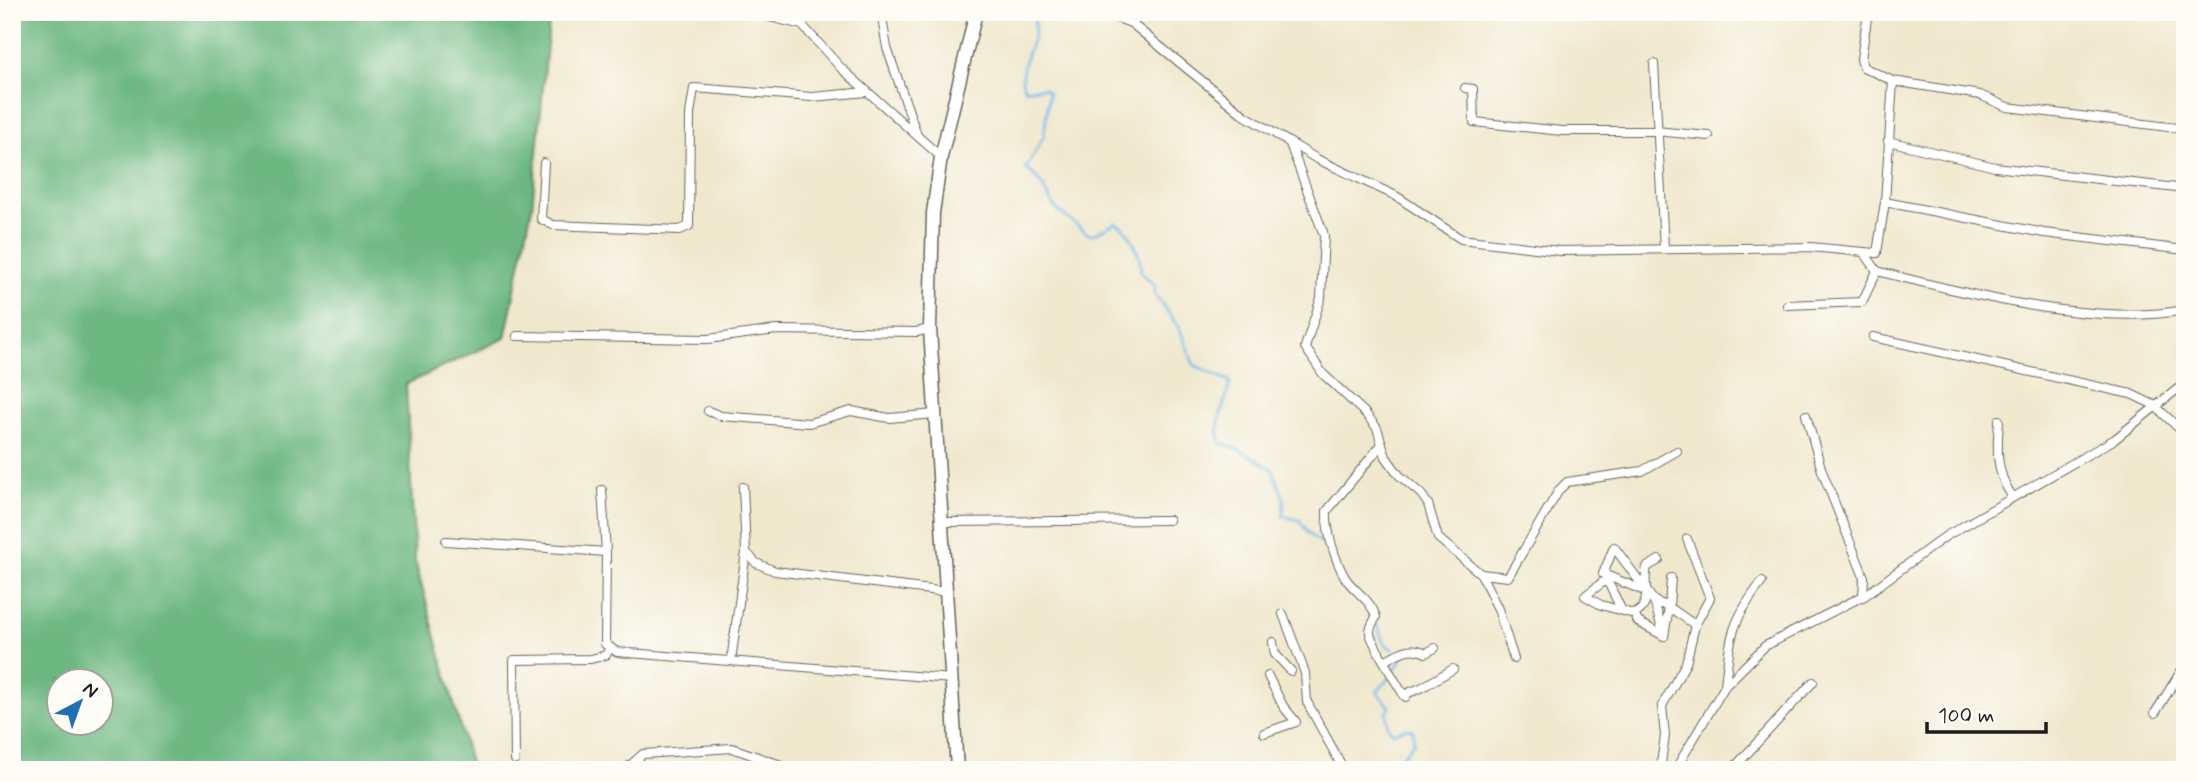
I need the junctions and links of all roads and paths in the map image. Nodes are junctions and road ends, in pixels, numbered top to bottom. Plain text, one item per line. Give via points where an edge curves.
1 (750, 12) edge
2 (881, 12) edge
3 (976, 12) edge
4 (1101, 12) edge
5 (1140, 12) edge
6 (1867, 12) edge
7 (1130, 23) junction
8 (1654, 64) dead end
9 (1893, 81) junction
10 (1465, 89) dead end
11 (866, 92) junction
12 (2185, 129) edge
13 (1655, 131) junction
14 (1709, 136) dead end
15 (918, 137) junction
16 (1888, 141) junction
17 (1290, 144) junction
18 (941, 157) junction
19 (544, 163) dead end
20 (2185, 189) edge
21 (1885, 202) junction
22 (1664, 248) junction
23 (2185, 250) edge
24 (1864, 252) junction
25 (1877, 271) junction
26 (1787, 305) dead end
27 (2185, 310) edge
28 (930, 329) junction
29 (517, 336) dead end
30 (1873, 337) dead end
31 (2185, 383) edge
32 (2154, 405) junction
33 (708, 411) dead end
34 (936, 414) junction
35 (1806, 415) dead end
36 (1999, 419) dead end
37 (2185, 434) edge
38 (1382, 444) junction
39 (1678, 451) dead end
40 (743, 487) dead end
41 (602, 489) dead end
42 (2012, 496) junction
43 (1170, 520) dead end
44 (943, 522) junction
45 (1687, 539) dead end
46 (446, 541) dead end
47 (606, 552) junction
48 (746, 552) junction
49 (1659, 560) dead end
50 (1481, 574) junction
51 (1882, 575) dead end
52 (1671, 578) dead end
53 (1762, 582) dead end
54 (947, 592) junction
55 (1647, 592) junction
56 (1863, 597) junction
57 (1654, 601) junction
58 (1669, 607) junction
59 (1621, 609) dead end
60 (1283, 614) dead end
61 (1634, 614) junction
62 (1695, 625) junction
63 (1664, 636) junction
64 (1273, 642) dead end
65 (610, 647) junction
66 (1435, 648) dead end
67 (1514, 659) dead end
68 (1386, 660) junction
69 (731, 661) junction
70 (2185, 665) edge
71 (1453, 669) dead end
72 (1291, 671) dead end
73 (1268, 676) dead end
74 (952, 679) junction
75 (1813, 682) dead end
76 (1725, 686) junction
77 (2155, 713) dead end
78 (1264, 733) dead end
79 (515, 760) dead end
80 (625, 770) edge
81 (784, 770) edge
82 (957, 770) edge
83 (1344, 770) edge
84 (1660, 770) edge
85 (1675, 770) edge
86 (1732, 770) edge

1 - 11 street via 802,25
2 - 15 street via 887,48
3 - 18 main road
4 - 7 street
5 - 7 street
6 - 9 street via 1863,67
7 - 17 street via 1244,115
8 - 13 street
9 - 12 street via 1980,95 2007,107
9 - 16 street
10 - 13 street via 1474,89 1474,122 1562,131
11 - 15 street
11 - 19 street via 812,97 694,88 689,226 680,230 553,225 541,219
13 - 14 street
13 - 22 street
15 - 18 street
16 - 20 street via 1995,167
16 - 21 street
17 - 22 street via 1396,196 1461,239 1560,251
17 - 38 street via 1324,235 1321,298 1305,347 1323,374 1365,413
18 - 28 main road via 933,213
21 - 23 street via 2044,233
21 - 24 street via 1877,253
22 - 24 street via 1810,247
24 - 25 street
25 - 26 street via 1862,302
25 - 27 street via 1980,297 2078,310 2136,315
28 - 29 street via 776,330 708,339
28 - 34 main road
30 - 32 street via 2130,394
31 - 32 street
32 - 37 street
32 - 42 street via 2115,439
33 - 34 street via 809,423 851,411 888,418
34 - 44 main road
35 - 56 street via 1822,471 1864,577
36 - 42 street via 1996,450 2001,481
38 - 50 street via 1399,475 1428,504 1438,538
38 - 68 street via 1327,511 1326,524 1345,578 1374,609 1370,633
39 - 50 street via 1642,471 1567,482 1508,577
40 - 48 street
41 - 47 street
42 - 56 street via 1946,536
43 - 44 street
44 - 54 main road
45 - 62 street via 1710,598
46 - 47 street
47 - 65 street via 605,644
48 - 54 street via 756,563 775,571
48 - 69 street
49 - 55 street via 1647,567
50 - 67 street
51 - 56 street
52 - 58 street
53 - 76 street via 1731,631
54 - 74 main road
55 - 55 street via 1637,579 1614,547 1603,574
55 - 57 street
55 - 61 street via 1643,607
56 - 76 street via 1765,646
57 - 58 street
57 - 63 street
58 - 62 street
58 - 63 street
59 - 61 street
60 - 83 street via 1305,673 1307,702
61 - 63 street via 1638,622
62 - 84 street via 1686,663 1662,706 1665,736
64 - 72 street via 1275,654
65 - 69 street via 617,652
65 - 79 street via 606,655 591,659 514,660
66 - 68 street via 1426,653 1406,649
68 - 71 street via 1404,696
69 - 74 street
70 - 77 street
73 - 78 street via 1296,722
74 - 82 main road
75 - 86 street
76 - 85 street
80 - 81 street via 643,754 732,748

